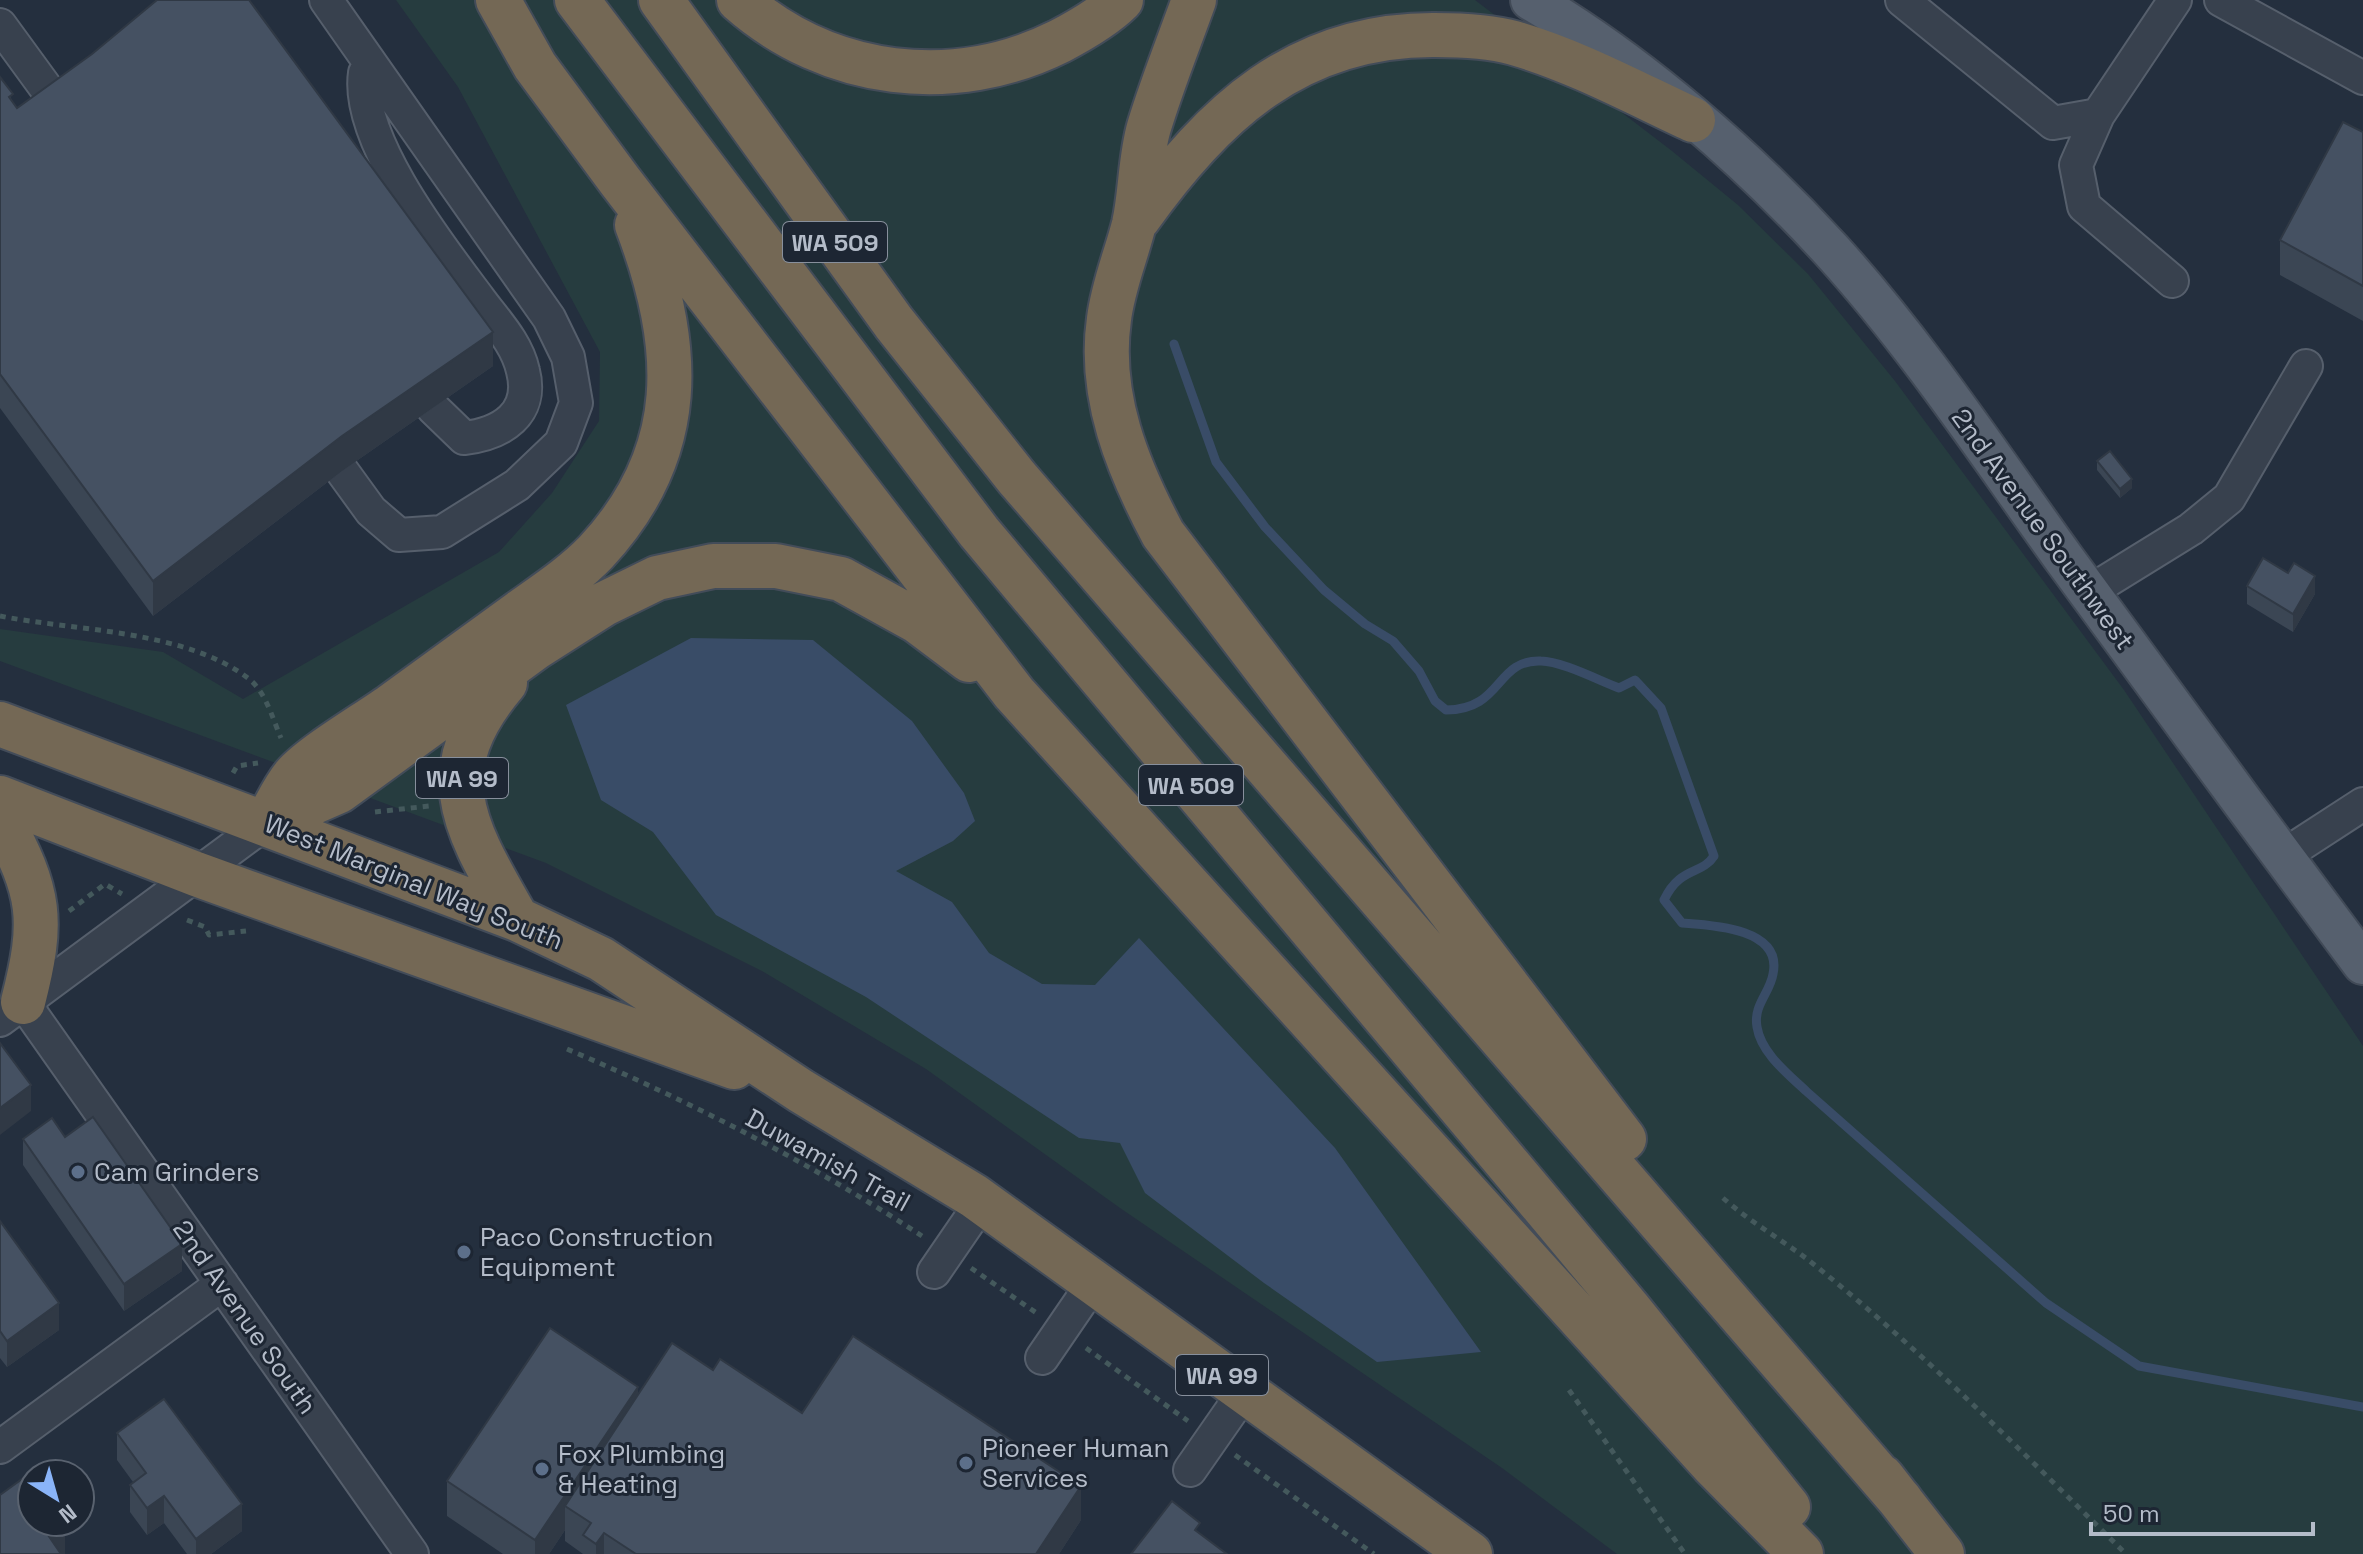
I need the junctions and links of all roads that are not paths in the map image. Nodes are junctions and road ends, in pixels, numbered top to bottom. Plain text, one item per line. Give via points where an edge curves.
1 (326, 0) edge
2 (465, 0) edge
3 (498, 0) edge
4 (577, 0) edge
5 (661, 0) edge
6 (739, 0) edge
7 (1121, 0) edge
8 (1194, 0) edge
9 (1531, 0) edge
10 (1902, 0) edge
11 (2175, 0) edge
12 (2221, 0) edge
13 (0, 25) edge
14 (535, 66) junction
15 (373, 67) junction
16 (2363, 78) edge
17 (62, 110) edge
18 (2098, 115) junction
19 (1693, 120) junction
20 (620, 181) junction
21 (1134, 224) junction
22 (2172, 281) dead end
23 (2306, 366) dead end
24 (433, 408) dead end
25 (342, 471) dead end
26 (2089, 592) junction
27 (535, 648) junction
28 (1014, 693) junction
29 (0, 724) edge
30 (0, 798) edge
31 (2362, 806) edge
32 (0, 818) edge
33 (266, 823) junction
34 (2283, 856) junction
35 (196, 874) junction
36 (517, 919) junction
37 (2363, 964) edge
38 (12, 1011) edge
39 (801, 1091) junction
40 (982, 1202) junction
41 (941, 1262) road end
42 (1094, 1282) junction
43 (222, 1284) junction
44 (1042, 1358) dead end
45 (1245, 1391) junction
46 (0, 1447) edge
47 (1190, 1470) dead end
48 (1901, 1501) junction
49 (412, 1554) edge
50 (1470, 1554) edge
51 (1801, 1554) edge
52 (1826, 1554) edge
53 (1942, 1554) edge

1 - 15 street
2 - 14 highway
3 - 14 highway
4 - 52 highway, WA 509 via 979,532 1630,1310
5 - 48 highway, WA 509 via 894,323 1017,478
6 - 7 highway via 771,24 855,64 940,75 1037,52
8 - 21 highway via 1148,130
9 - 19 main road, 2nd Avenue Southwest via 1622,62
10 - 18 street via 2053,123
11 - 18 street
12 - 16 street
13 - 17 street
14 - 20 highway
15 - 24 street via 365,73 363,87 381,153 513,345 524,372 516,416 490,435 464,438
15 - 25 street via 549,318 568,357 576,403 561,443 517,485 442,532 399,535 371,511
18 - 22 street via 2076,165 2084,206
19 - 21 highway via 1511,42 1462,35 1396,35 1340,48 1296,67 1244,100 1194,144
19 - 26 main road, 2nd Avenue Southwest via 1833,253 1920,361
20 - 28 highway
20 - 33 highway via 657,278 668,333 672,385 650,469 595,553 295,775
21 - 48 highway via 1108,322 1108,377 1116,424 1136,482 1163,534
23 - 26 street via 2229,498 2191,529
26 - 34 main road, 2nd Avenue Southwest
27 - 28 highway via 657,578 713,566 776,566 841,579 917,621
27 - 33 highway via 339,791
27 - 36 highway, WA 99 via 483,709 466,740 462,769 463,806 473,836
28 - 51 highway via 1701,1453
29 - 33 highway, West Marginal Way South / WA 99
30 - 35 highway, West Marginal Way South
31 - 34 street
32 - 38 highway via 26,870 39,915 34,959
33 - 35 street
33 - 36 highway, West Marginal Way South / WA 99
34 - 37 main road, 2nd Avenue Southwest
35 - 38 street
35 - 39 highway, West Marginal Way South
36 - 39 highway, West Marginal Way South / WA 99 via 601,959
38 - 43 street, 2nd Avenue South
39 - 40 highway, West Marginal Way South / WA 99
40 - 41 street
40 - 42 highway, West Marginal Way South / WA 99
42 - 44 street
42 - 45 highway, West Marginal Way South / WA 99
43 - 46 street
43 - 49 street, 2nd Avenue South
45 - 47 street
45 - 50 highway, West Marginal Way South / WA 99
48 - 53 highway, WA 509

